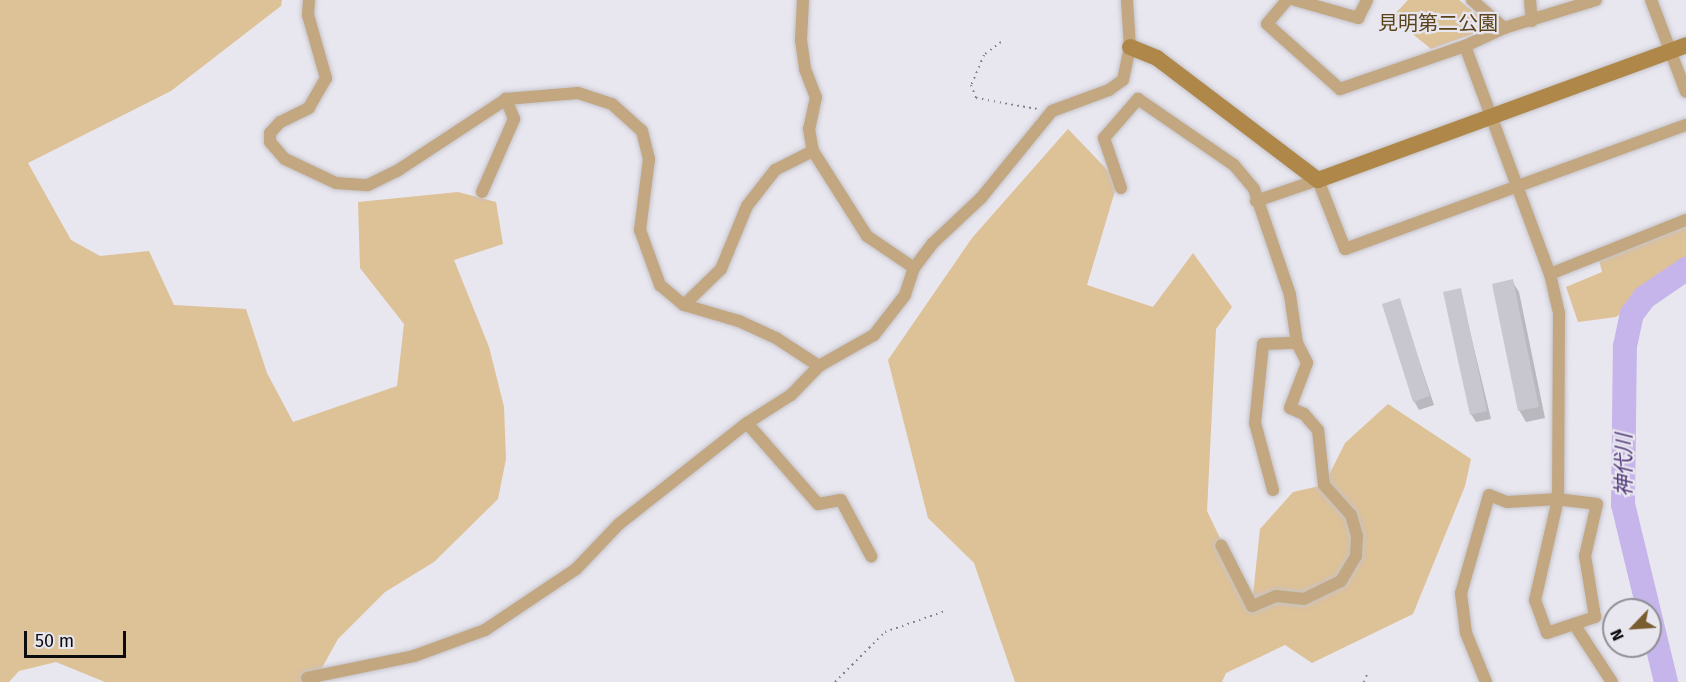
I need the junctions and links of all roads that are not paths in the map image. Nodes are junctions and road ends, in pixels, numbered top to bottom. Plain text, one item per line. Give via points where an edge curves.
1 (309, 0) edge
2 (803, 0) edge
3 (1127, 0) edge
4 (1287, 0) edge
5 (1295, 0) edge
6 (1367, 0) edge
7 (1472, 0) edge
8 (1530, 0) edge
9 (1596, 0) edge
10 (1651, 0) edge
11 (1533, 21) junction
12 (1504, 28) junction
13 (1465, 46) junction
14 (1130, 47) junction
15 (1678, 48) edge
16 (1686, 92) edge
17 (506, 99) junction
18 (1491, 115) junction
19 (1686, 125) edge
20 (813, 151) junction
21 (1317, 180) junction
22 (1121, 188) dead end
23 (1518, 188) junction
24 (482, 192) dead end
25 (1256, 201) junction
26 (1686, 220) edge
27 (914, 268) junction
28 (1550, 273) junction
29 (684, 305) junction
30 (1297, 343) junction
31 (819, 366) junction
32 (747, 423) junction
33 (1273, 490) dead end
34 (1558, 499) junction
35 (1221, 545) dead end
36 (871, 556) dead end
37 (1574, 624) junction
38 (307, 678) dead end
39 (1486, 682) edge
40 (1612, 682) edge

1 - 17 street via 308,15 326,78 309,108 270,133 270,142 285,159 336,183 368,185 397,171
2 - 20 street via 801,40 805,69 816,97 810,129
3 - 14 street
4 - 13 street via 1267,24 1340,89
5 - 6 street via 1358,18
7 - 12 street
8 - 11 street
9 - 11 street
10 - 15 street
11 - 12 street
12 - 13 street
13 - 18 street
14 - 21 street via 1157,58
14 - 27 street via 1123,80 1109,90 1052,111 981,198
15 - 16 street
15 - 18 street
17 - 24 street via 514,119
17 - 29 street via 578,93 612,104 642,131 650,159 640,230 660,285
18 - 21 street
18 - 23 street
19 - 23 street
20 - 27 street via 867,236
20 - 29 street via 776,170 747,206 721,269
21 - 23 street via 1345,249
21 - 25 street
22 - 25 street via 1104,138 1138,99 1234,165 1254,189
23 - 28 street
25 - 30 street via 1290,295
26 - 28 street
27 - 31 street via 905,296 874,335
28 - 34 street via 1559,313
29 - 31 street via 739,321 776,338
30 - 33 street via 1263,344 1255,423
30 - 35 street via 1307,363 1290,408 1304,414 1318,430 1324,485 1351,515 1357,536 1356,556 1341,581 1304,599 1276,596 1252,606
31 - 32 street via 792,395
32 - 36 street via 818,504 841,500
32 - 38 street via 619,524 576,569 485,630 414,656
34 - 37 street via 1534,600 1547,633
34 - 37 street via 1597,504 1585,556 1595,617
34 - 39 street via 1507,502 1489,495 1461,593 1466,633
37 - 40 street

